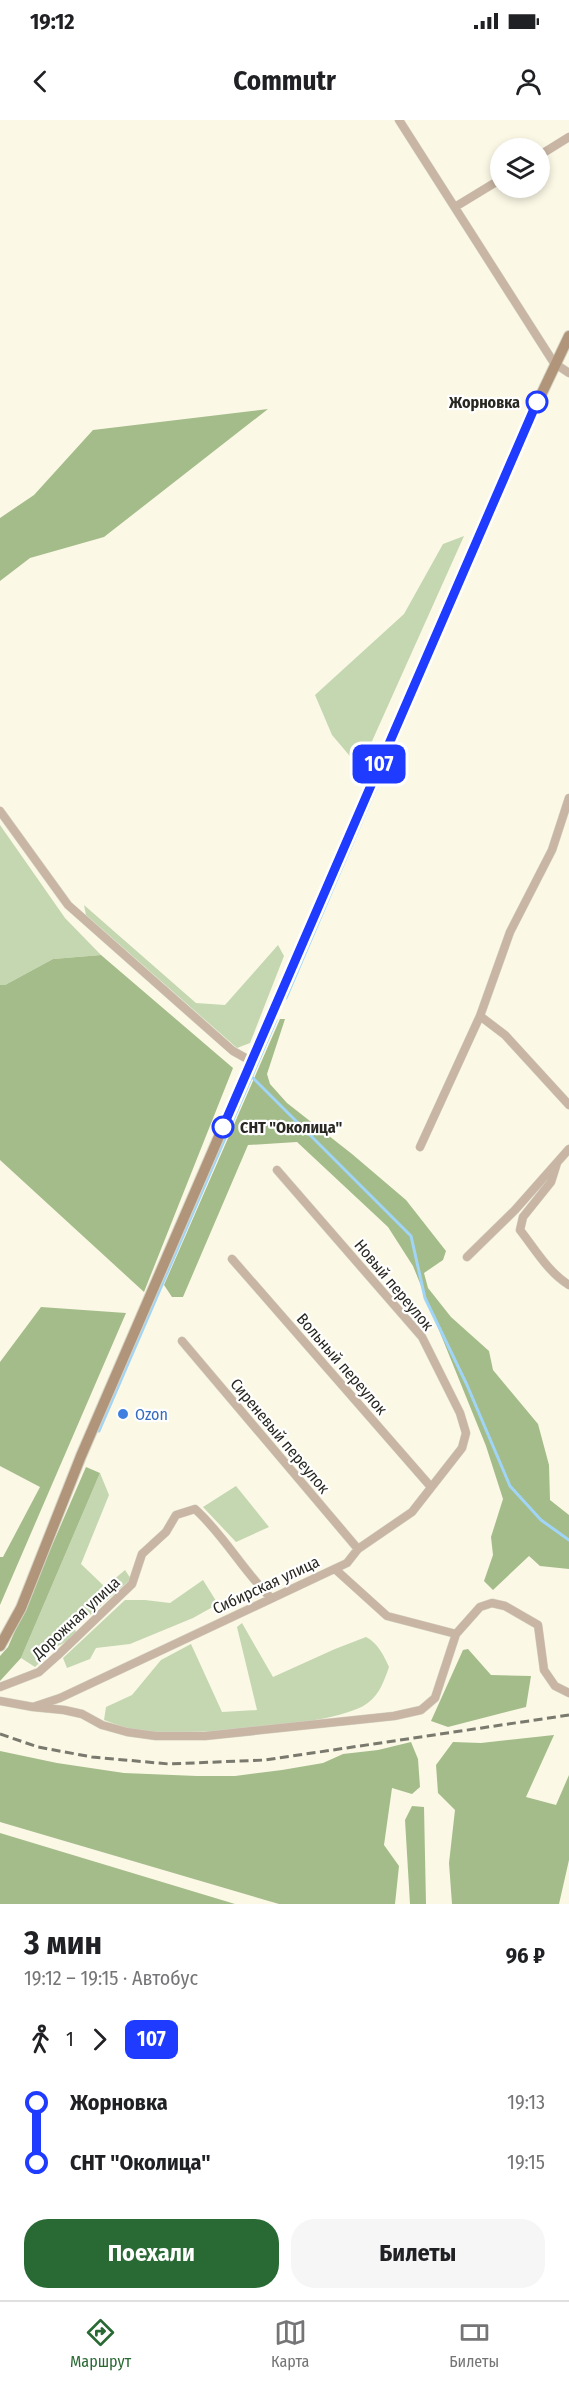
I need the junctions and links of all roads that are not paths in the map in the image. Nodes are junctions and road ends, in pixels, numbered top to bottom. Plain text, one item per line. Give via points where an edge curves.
1 (399, 120) edge
2 (569, 137) edge
3 (550, 149) edge
4 (490, 186) edge
5 (455, 207) junction
6 (569, 336) edge
7 (554, 363) junction
8 (569, 373) edge
9 (569, 798) edge
10 (0, 811) edge
11 (480, 1016) junction
12 (251, 1061) junction
13 (569, 1105) edge
14 (420, 1147) dead end
15 (569, 1149) edge
16 (557, 1162) junction
17 (277, 1170) dead end
18 (467, 1257) dead end
19 (232, 1259) dead end
20 (569, 1285) edge
21 (182, 1341) dead end
22 (466, 1433) joint
23 (431, 1488) junction
24 (358, 1549) junction
25 (335, 1569) junction
26 (271, 1599) junction
27 (456, 1634) junction
28 (0, 1646) edge
29 (0, 1687) edge
30 (569, 1693) edge
31 (0, 1701) edge
32 (33, 1707) junction

1 - 5 street
2 - 3 street
4 - 5 street
5 - 7 street
6 - 7 main road
7 - 8 street
7 - 12 main road
9 - 11 street via 552,850 510,932
10 - 12 street via 68,905 233,1051
11 - 13 street via 504,1035
11 - 14 street
12 - 28 main road via 81,1456 21,1608
15 - 16 street
16 - 18 street
16 - 20 street via 551,1182 523,1217 520,1230 549,1268
17 - 22 street, Новый переулок via 422,1337
19 - 23 street, Вольный переулок
21 - 24 street, Сиреневый переулок
22 - 23 street, Сибирская улица via 462,1449
23 - 24 street, Сибирская улица via 412,1512
24 - 25 street, Сибирская улица
25 - 26 street, Сибирская улица
25 - 27 street via 387,1616
26 - 29 street, Дорожная улица via 195,1509 176,1515 166,1532 142,1554 132,1584 39,1671
26 - 32 street, Сибирская улица
27 - 30 street via 480,1607 492,1603 505,1606 538,1625 544,1670 555,1686
27 - 32 street via 435,1698 420,1710 394,1716 205,1736 156,1736 102,1725 82,1714
31 - 32 street

